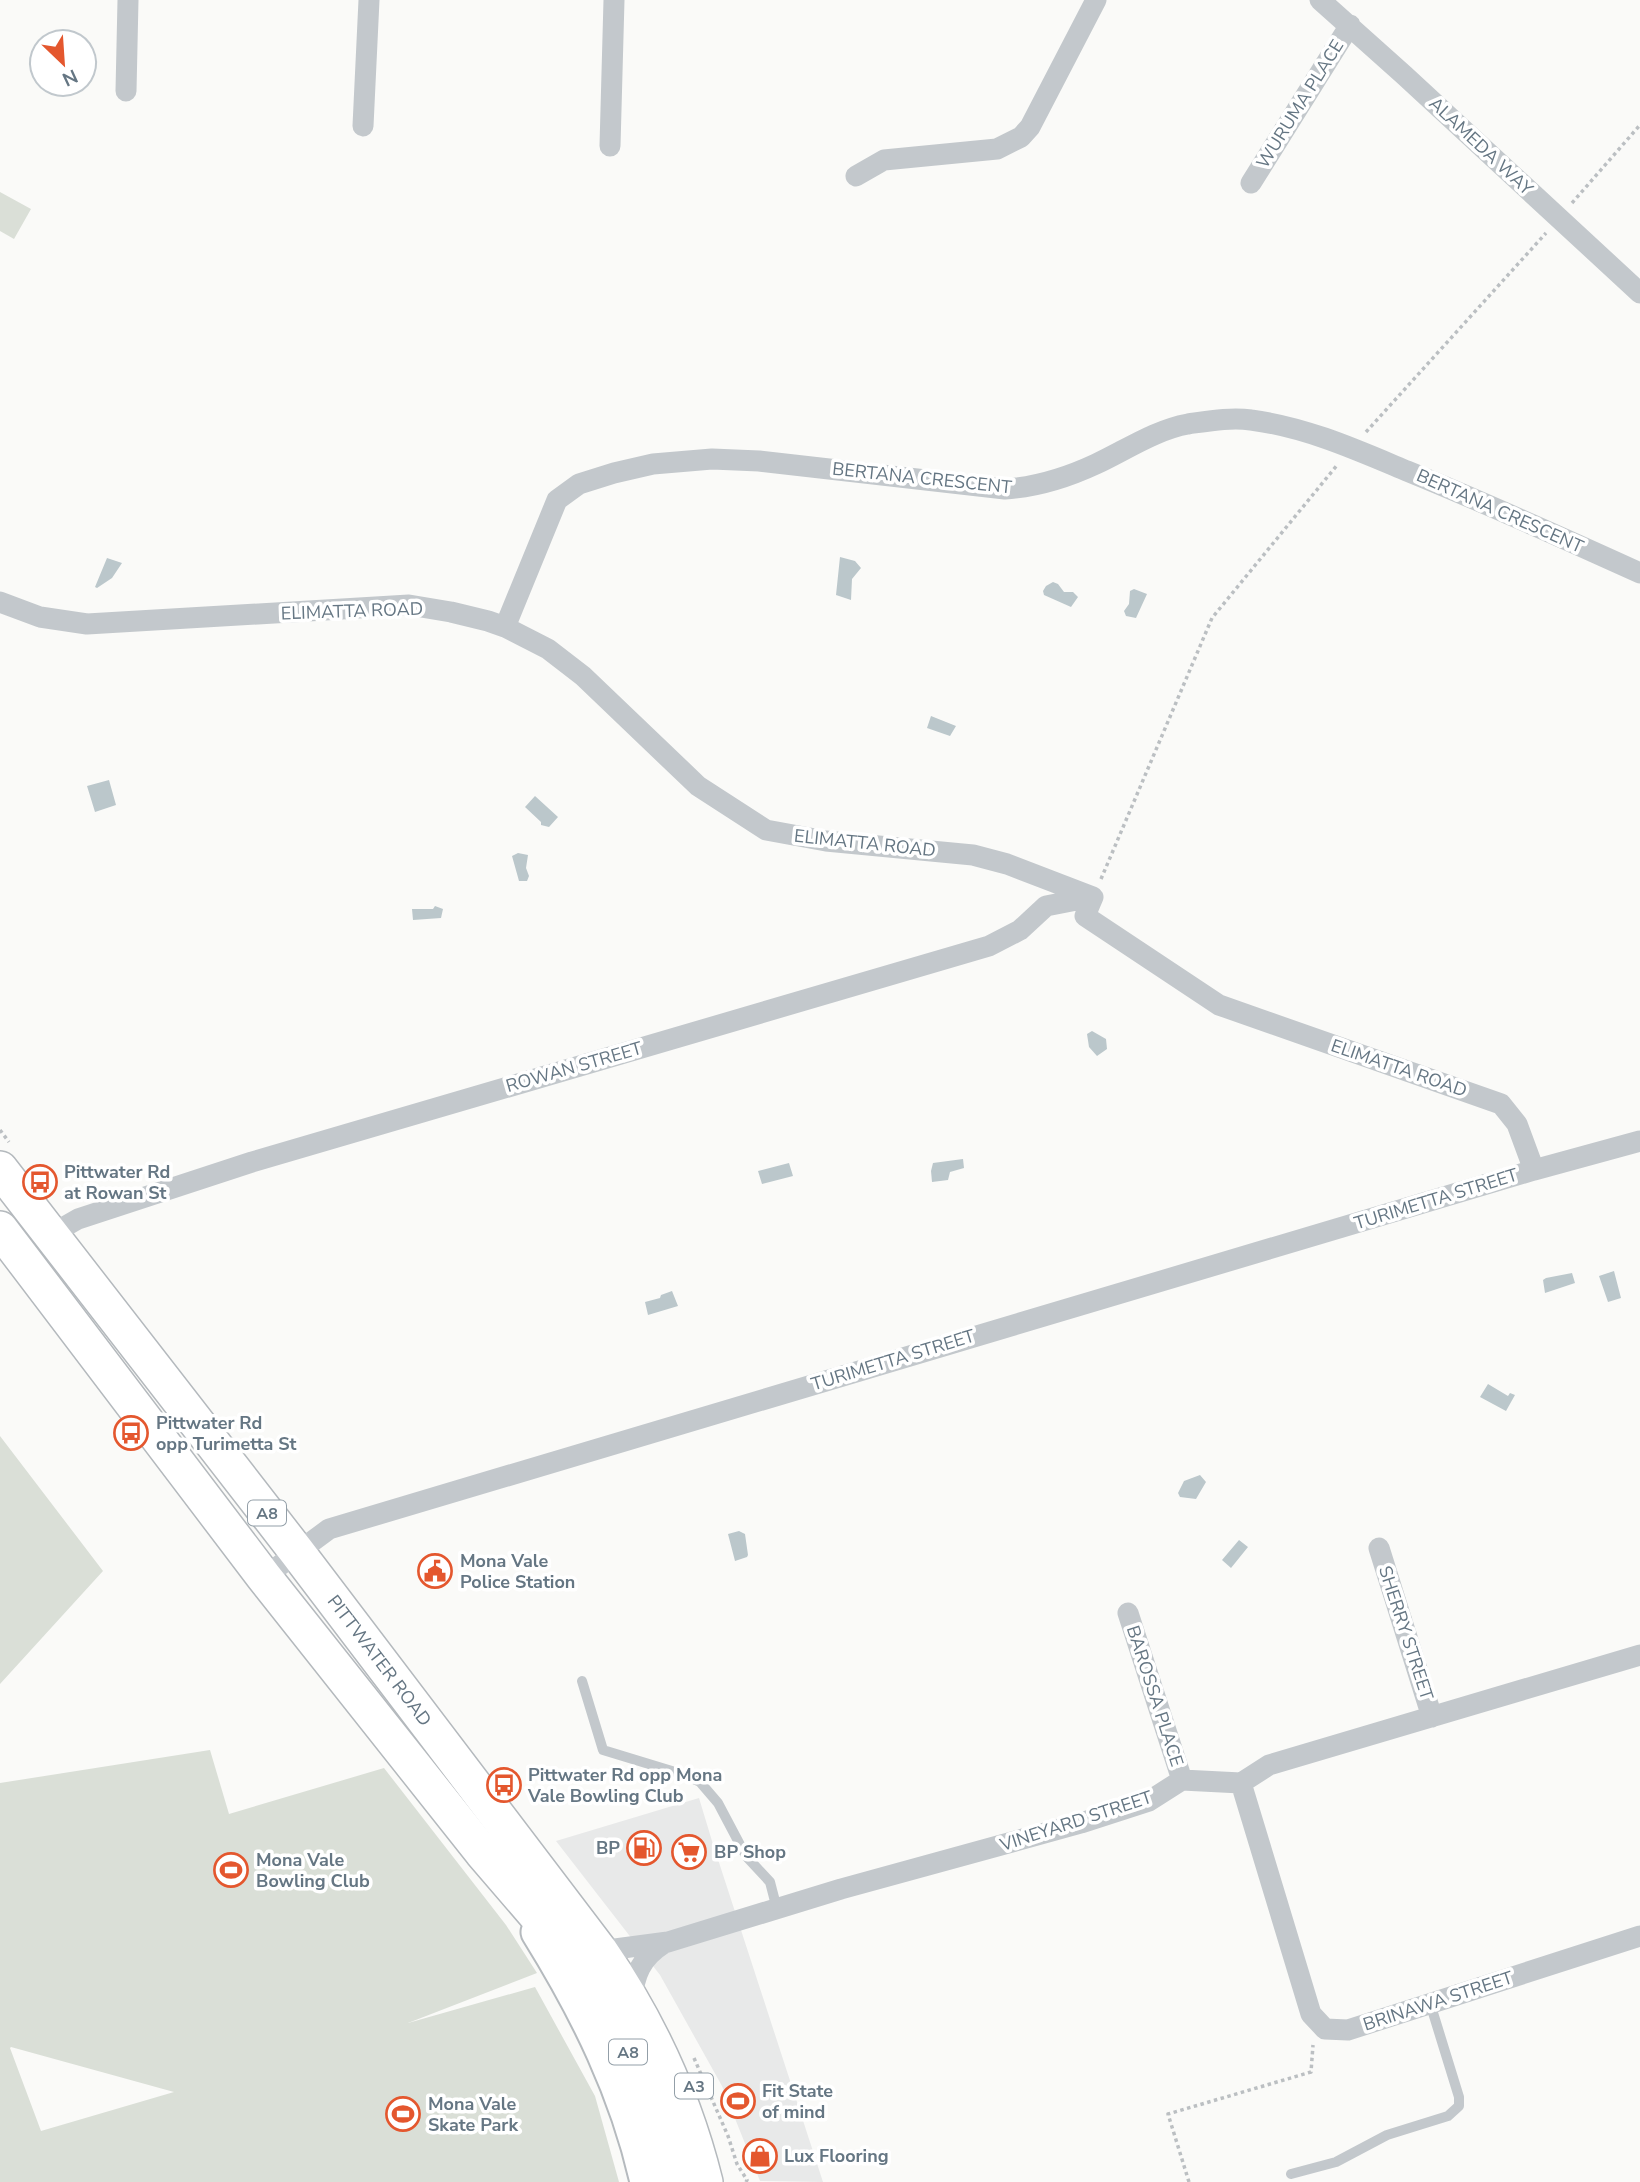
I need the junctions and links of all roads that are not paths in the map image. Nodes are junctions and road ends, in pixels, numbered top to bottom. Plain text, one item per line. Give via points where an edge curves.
1 (128, 0) edge
2 (369, 0) edge
3 (614, 0) edge
4 (1096, 0) edge
5 (1320, 0) edge
6 (1350, 25) junction
7 (126, 91) dead end
8 (363, 126) dead end
9 (610, 146) dead end
10 (856, 176) dead end
11 (1251, 183) dead end
12 (1640, 293) edge
13 (1640, 573) edge
14 (1, 605) edge
15 (505, 626) junction
16 (1093, 897) junction
17 (1640, 1142) edge
18 (0, 1169) edge
19 (1534, 1170) junction
20 (0, 1229) edge
21 (50, 1234) junction
22 (1379, 1548) dead end
23 (297, 1552) junction
24 (264, 1577) junction
25 (1128, 1612) dead end
26 (1640, 1655) edge
27 (582, 1681) dead end
28 (1432, 1717) junction
29 (1182, 1780) junction
30 (1241, 1783) junction
31 (502, 1876) junction
32 (777, 1909) junction
33 (1640, 1936) edge
34 (668, 1942) junction
35 (600, 1951) junction
36 (633, 2002) junction
37 (1430, 2003) junction
38 (1291, 2174) dead end
39 (647, 2182) edge
40 (674, 2182) edge
41 (705, 2182) edge
42 (729, 2182) edge

1 - 7 street
2 - 8 street
3 - 9 street
4 - 10 street via 1021,137 998,149 884,160
5 - 6 street, ALAMEDA WAY
6 - 11 street, WURUMA PLACE
6 - 12 street, ALAMEDA WAY
13 - 15 street, BERTANA CRESCENT via 1351,447 1281,425 1224,419 1165,430 1049,483 1005,489 712,459 653,464 579,484 557,500
14 - 15 street, ELIMATTA ROAD via 88,624 410,605
15 - 16 street, ELIMATTA ROAD via 566,662 698,786 766,830 826,841 973,855
16 - 19 street, ELIMATTA ROAD via 1085,916 1219,1005 1501,1104 1517,1124
16 - 21 street, ROWAN STREET via 1046,906 1020,930 989,946 252,1162 78,1219
17 - 19 street
18 - 21 highway, PITTWATER ROAD / A8
19 - 23 street, TURIMETTA STREET via 329,1529
20 - 24 highway, A8
21 - 23 highway, PITTWATER ROAD / A8
22 - 28 street, SHERRY STREET
23 - 24 street, TURIMETTA STREET
23 - 35 highway, PITTWATER ROAD / A8
24 - 31 highway, A8
25 - 29 street, BAROSSA PLACE
26 - 28 street
27 - 32 lane via 603,1750 700,1782 718,1803 746,1856 769,1882
28 - 30 street via 1269,1765
29 - 30 street
29 - 32 street, VINEYARD STREET via 1149,1801 1081,1823
30 - 37 street, BRINAWA STREET via 1311,2014 1325,2029 1348,2030
31 - 39 main road via 601,2047 625,2100
31 - 40 highway, A8 via 561,1941 593,1986 646,2091
32 - 34 street, VINEYARD STREET
33 - 37 street, BRINAWA STREET
34 - 35 street, VINEYARD STREET
34 - 36 street, VINEYARD STREET via 642,1964 635,1978
35 - 36 highway, PITTWATER ROAD / A8
36 - 41 highway, PITTWATER ROAD / A8 via 679,2095
36 - 42 highway, A3 via 670,2043 686,2070
37 - 38 lane via 1459,2106 1448,2116 1387,2135 1336,2162

